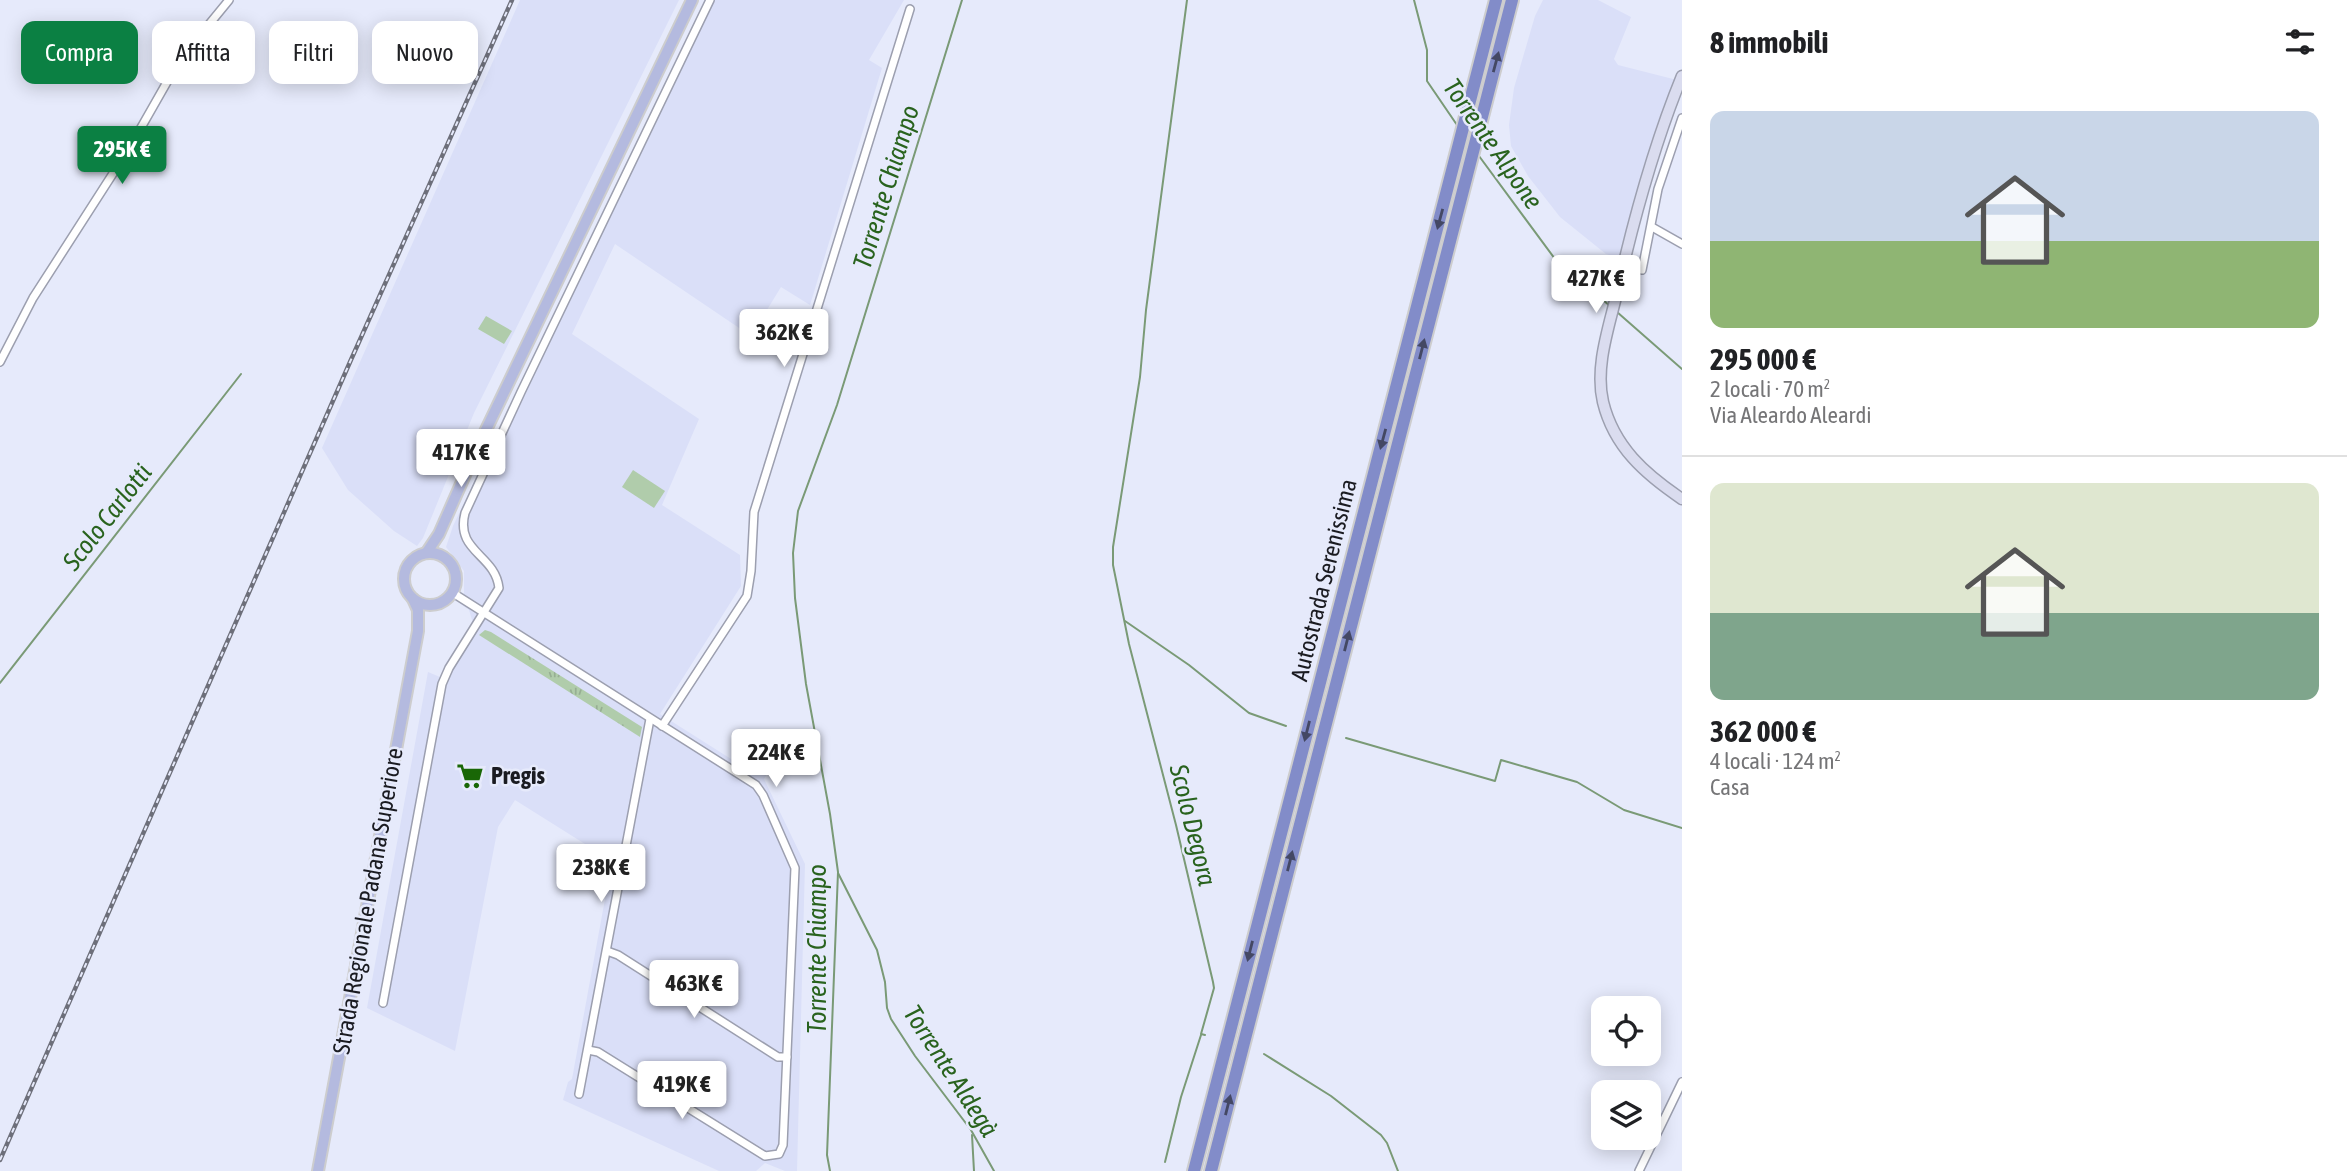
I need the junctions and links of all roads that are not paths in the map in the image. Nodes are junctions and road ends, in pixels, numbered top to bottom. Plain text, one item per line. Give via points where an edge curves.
1 (229, 0) edge
2 (692, 0) edge
3 (710, 0) edge
4 (1496, 0) edge
5 (1512, 0) edge
6 (910, 9) dead end
7 (1682, 76) edge
8 (1682, 118) edge
9 (1678, 141) edge
10 (1652, 227) junction
11 (1682, 244) edge
12 (1642, 270) dead end
13 (0, 362) edge
14 (1682, 499) edge
15 (448, 514) junction
16 (427, 552) junction
17 (444, 556) junction
18 (453, 593) junction
19 (413, 599) junction
20 (438, 604) junction
21 (485, 613) junction
22 (418, 631) junction
23 (650, 719) junction
24 (662, 726) junction
25 (607, 951) junction
26 (383, 1003) dead end
27 (588, 1050) junction
28 (787, 1057) junction
29 (1682, 1082) edge
30 (579, 1094) dead end
31 (318, 1171) edge
32 (1194, 1171) edge
33 (1211, 1171) edge
34 (1639, 1171) edge

1 - 13 street via 179,61 33,298
2 - 15 main road
3 - 21 street via 465,513 464,539 498,573 499,588
4 -> 32 highway, Autostrada Serenissima
33 -> 5 highway, Autostrada Serenissima
6 - 24 street via 754,512 747,596
7 - 14 main road via 1641,195 1605,344 1600,386 1614,432 1625,450 1639,467
8 - 9 street
9 - 10 street via 1658,189
10 - 11 street
10 - 12 street
15 - 16 main road
15 - 17 main road via 441,538
16 - 17 main road
16 - 19 main road via 412,560 404,575
17 - 18 main road via 457,577
18 - 20 main road
18 - 21 street
19 - 20 main road via 425,605
19 - 22 main road, Strada Regionale Padana Superiore
20 - 22 main road, Strada Regionale Padana Superiore via 426,612
21 - 23 street
21 - 26 street via 442,684
22 - 31 main road, Strada Regionale Padana Superiore
23 - 24 street
23 - 25 street
24 - 28 street via 756,785 795,868
25 - 27 street
25 - 28 street via 778,1057
27 - 28 street via 765,1156 779,1154 783,1145
27 - 30 street
29 - 34 street

